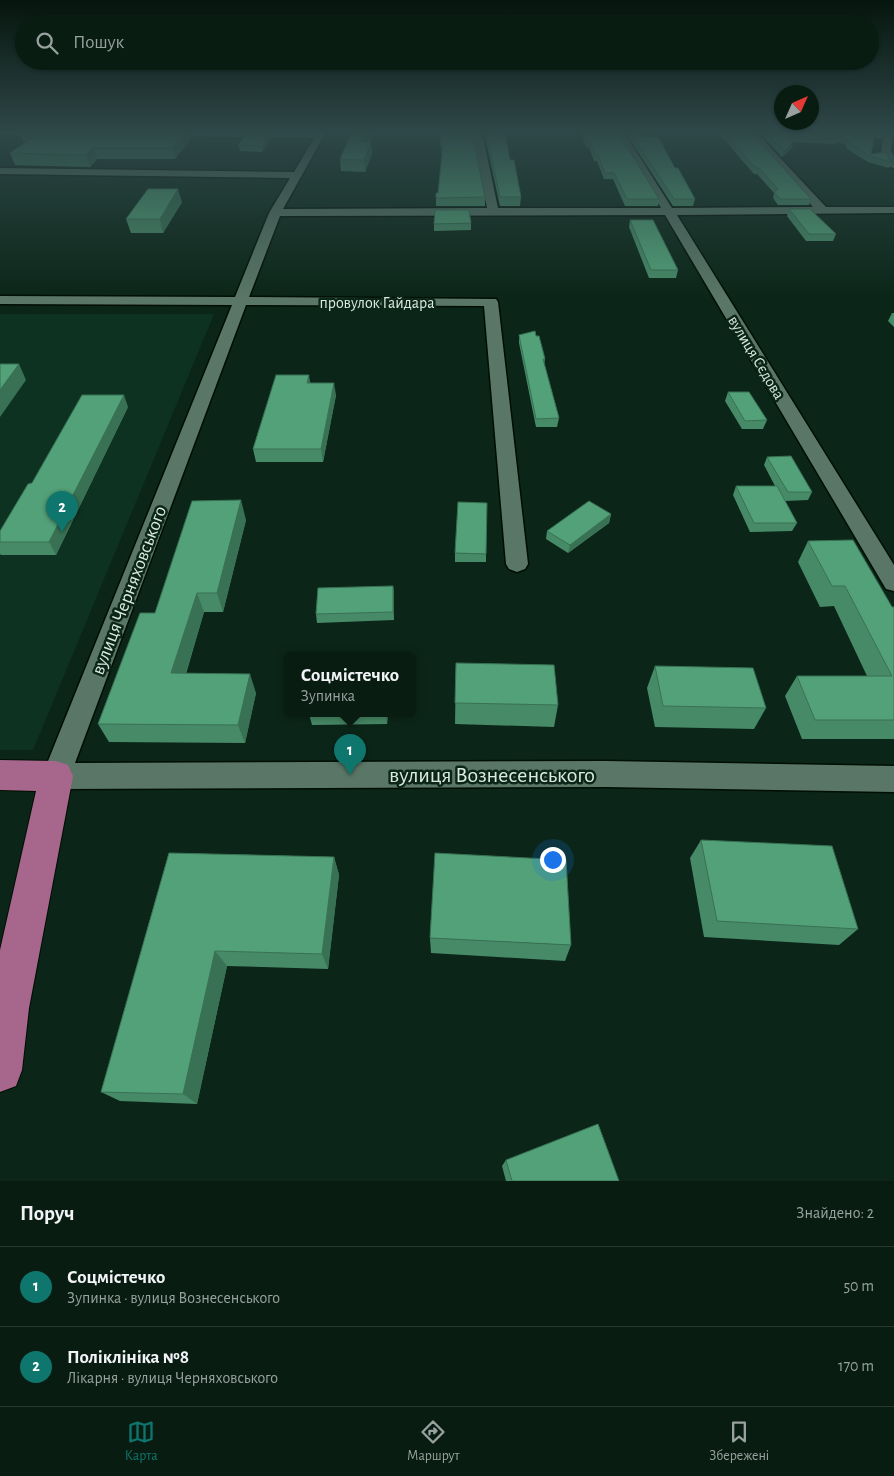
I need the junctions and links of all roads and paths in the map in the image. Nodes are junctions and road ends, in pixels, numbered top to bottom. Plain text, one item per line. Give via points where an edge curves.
1 (290, 187) edge
2 (488, 187) edge
3 (654, 187) edge
4 (802, 187) edge
5 (668, 210) junction
6 (823, 210) junction
7 (894, 210) edge
8 (493, 211) junction
9 (275, 213) junction
10 (0, 300) edge
11 (241, 301) junction
12 (517, 564) dead end
13 (894, 583) edge
14 (0, 775) edge
15 (56, 776) junction
16 (894, 779) edge
17 (0, 1070) edge

1 - 9 street, вулиця Черняховського
2 - 8 street
3 - 5 street, вулиця Сєдова
4 - 6 street
5 - 6 street
5 - 8 street
5 - 13 street, вулиця Сєдова
6 - 7 street
8 - 9 street
9 - 11 street, вулиця Черняховського
10 - 11 street, провулок Гайдара
11 - 12 street, провулок Гайдара via 491,302
11 - 15 street, вулиця Черняховського
14 - 15 main road, вулиця Вознесенського
15 - 16 street, вулиця Вознесенського via 606,774
15 - 17 main road, вулиця Черняховського via 8,1008

